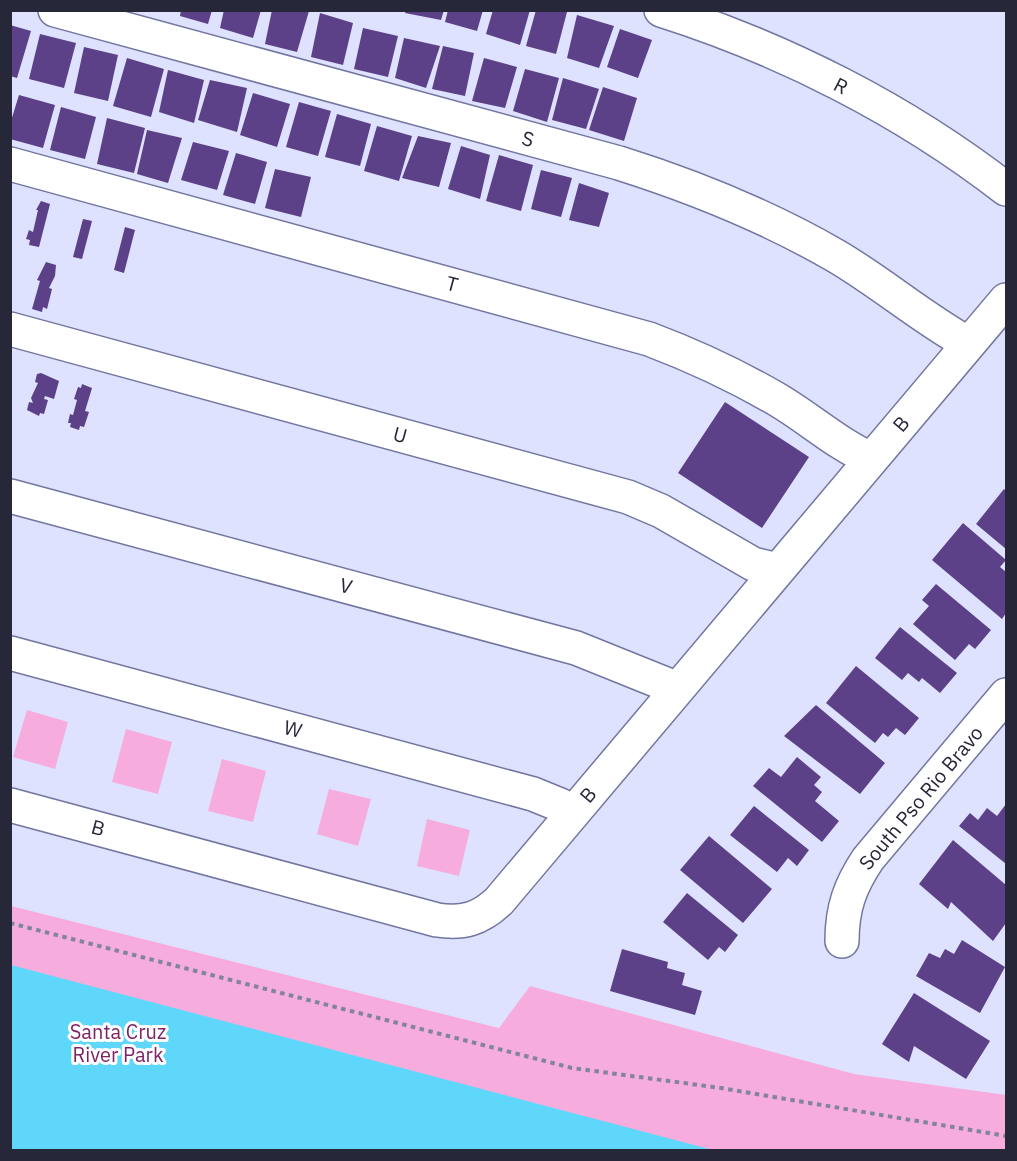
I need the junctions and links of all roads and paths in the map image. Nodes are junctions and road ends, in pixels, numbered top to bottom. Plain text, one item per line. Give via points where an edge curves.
1 (55, 10) edge
2 (661, 10) edge
3 (10, 164) edge
4 (1006, 189) edge
5 (1006, 300) edge
6 (10, 329) edge
7 (969, 344) junction
8 (871, 459) junction
9 (10, 495) edge
10 (778, 570) junction
11 (10, 652) edge
12 (678, 689) junction
13 (1006, 695) edge
14 (10, 805) edge
15 (571, 814) junction
16 (10, 923) edge
17 (842, 941) dead end
18 (1006, 1137) edge

1 - 7 street, S via 619,163 700,191 752,212 836,256
2 - 4 street, R via 830,80 930,136
3 - 8 street, T via 649,339 756,387
5 - 7 street, B
6 - 10 street, U via 628,497 661,510 753,564
7 - 8 street, B
8 - 10 street, B
9 - 12 street, V via 576,648
10 - 12 street, B
11 - 15 street, W via 533,794
12 - 15 street, B
13 - 17 street, South Pso Rio Bravo via 855,878 846,899
14 - 15 street, B via 455,923 487,912
16 - 18 path via 572,1068 721,1088

